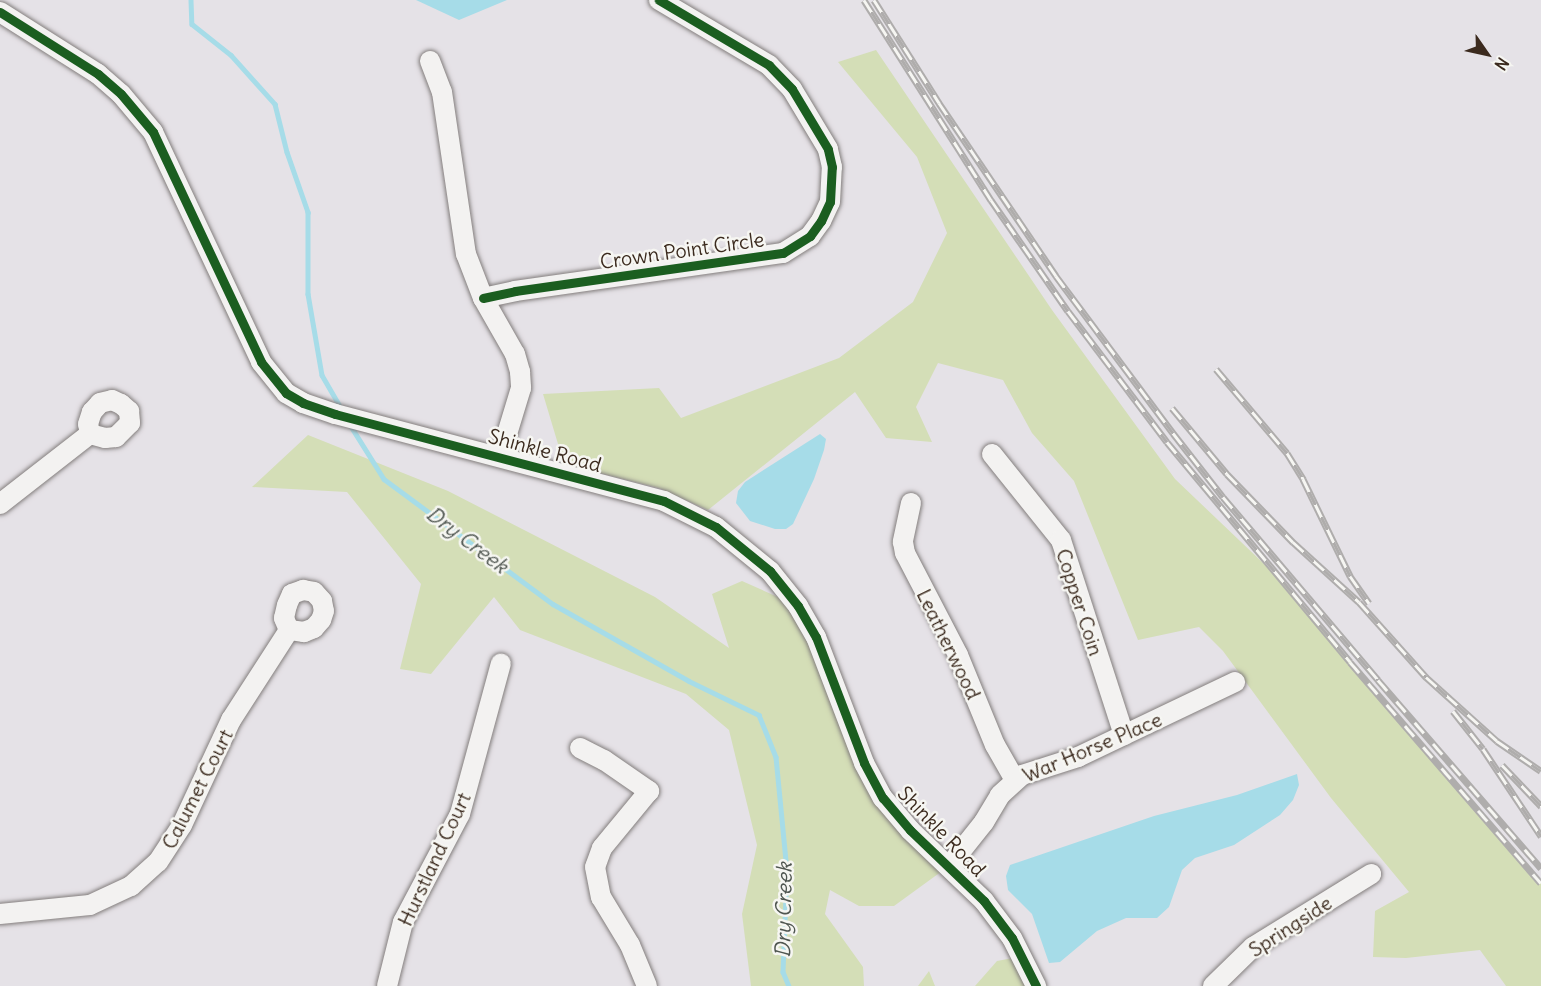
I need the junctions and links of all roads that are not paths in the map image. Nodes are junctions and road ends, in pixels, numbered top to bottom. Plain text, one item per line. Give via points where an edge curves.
1 (658, 0) edge
2 (0, 12) edge
3 (430, 61) dead end
4 (483, 298) junction
5 (90, 434) dead end
6 (992, 454) dead end
7 (500, 457) junction
8 (911, 503) dead end
9 (0, 504) edge
10 (289, 630) dead end
11 (501, 663) dead end
12 (1235, 682) dead end
13 (1124, 735) junction
14 (580, 748) dead end
15 (1015, 780) junction
16 (949, 866) junction
17 (1371, 874) dead end
18 (0, 914) edge
19 (387, 986) edge
20 (647, 986) edge
21 (1036, 986) edge
22 (1214, 986) edge

1 - 4 street, Crown Point Circle via 769,65 792,89 828,149 832,167 830,202 821,221 810,236 775,255
2 - 7 street, Shinkle Road via 98,74 153,132 261,362 286,393 335,414
3 - 4 street via 442,92 466,254
4 - 7 street via 515,354 520,372 521,388
5 - 9 street
6 - 13 street, Copper Coin via 1061,540
7 - 16 street, Shinkle Road via 621,488 688,511 734,540 770,571 816,637 864,763 883,798
8 - 15 street, Leatherwood via 903,542 905,554 958,655 995,745
10 - 18 street, Calumet Court via 231,720 182,825 158,862 131,886 90,905
11 - 19 street, Hurstland Court via 459,814 403,922
12 - 13 street, War Horse Place
13 - 15 street, War Horse Place
14 - 20 street via 648,791 602,848 595,867 601,897 630,945
15 - 16 street, War Horse Place
16 - 21 street, Shinkle Road via 984,901 1012,938
17 - 22 street, Springside via 1253,947

